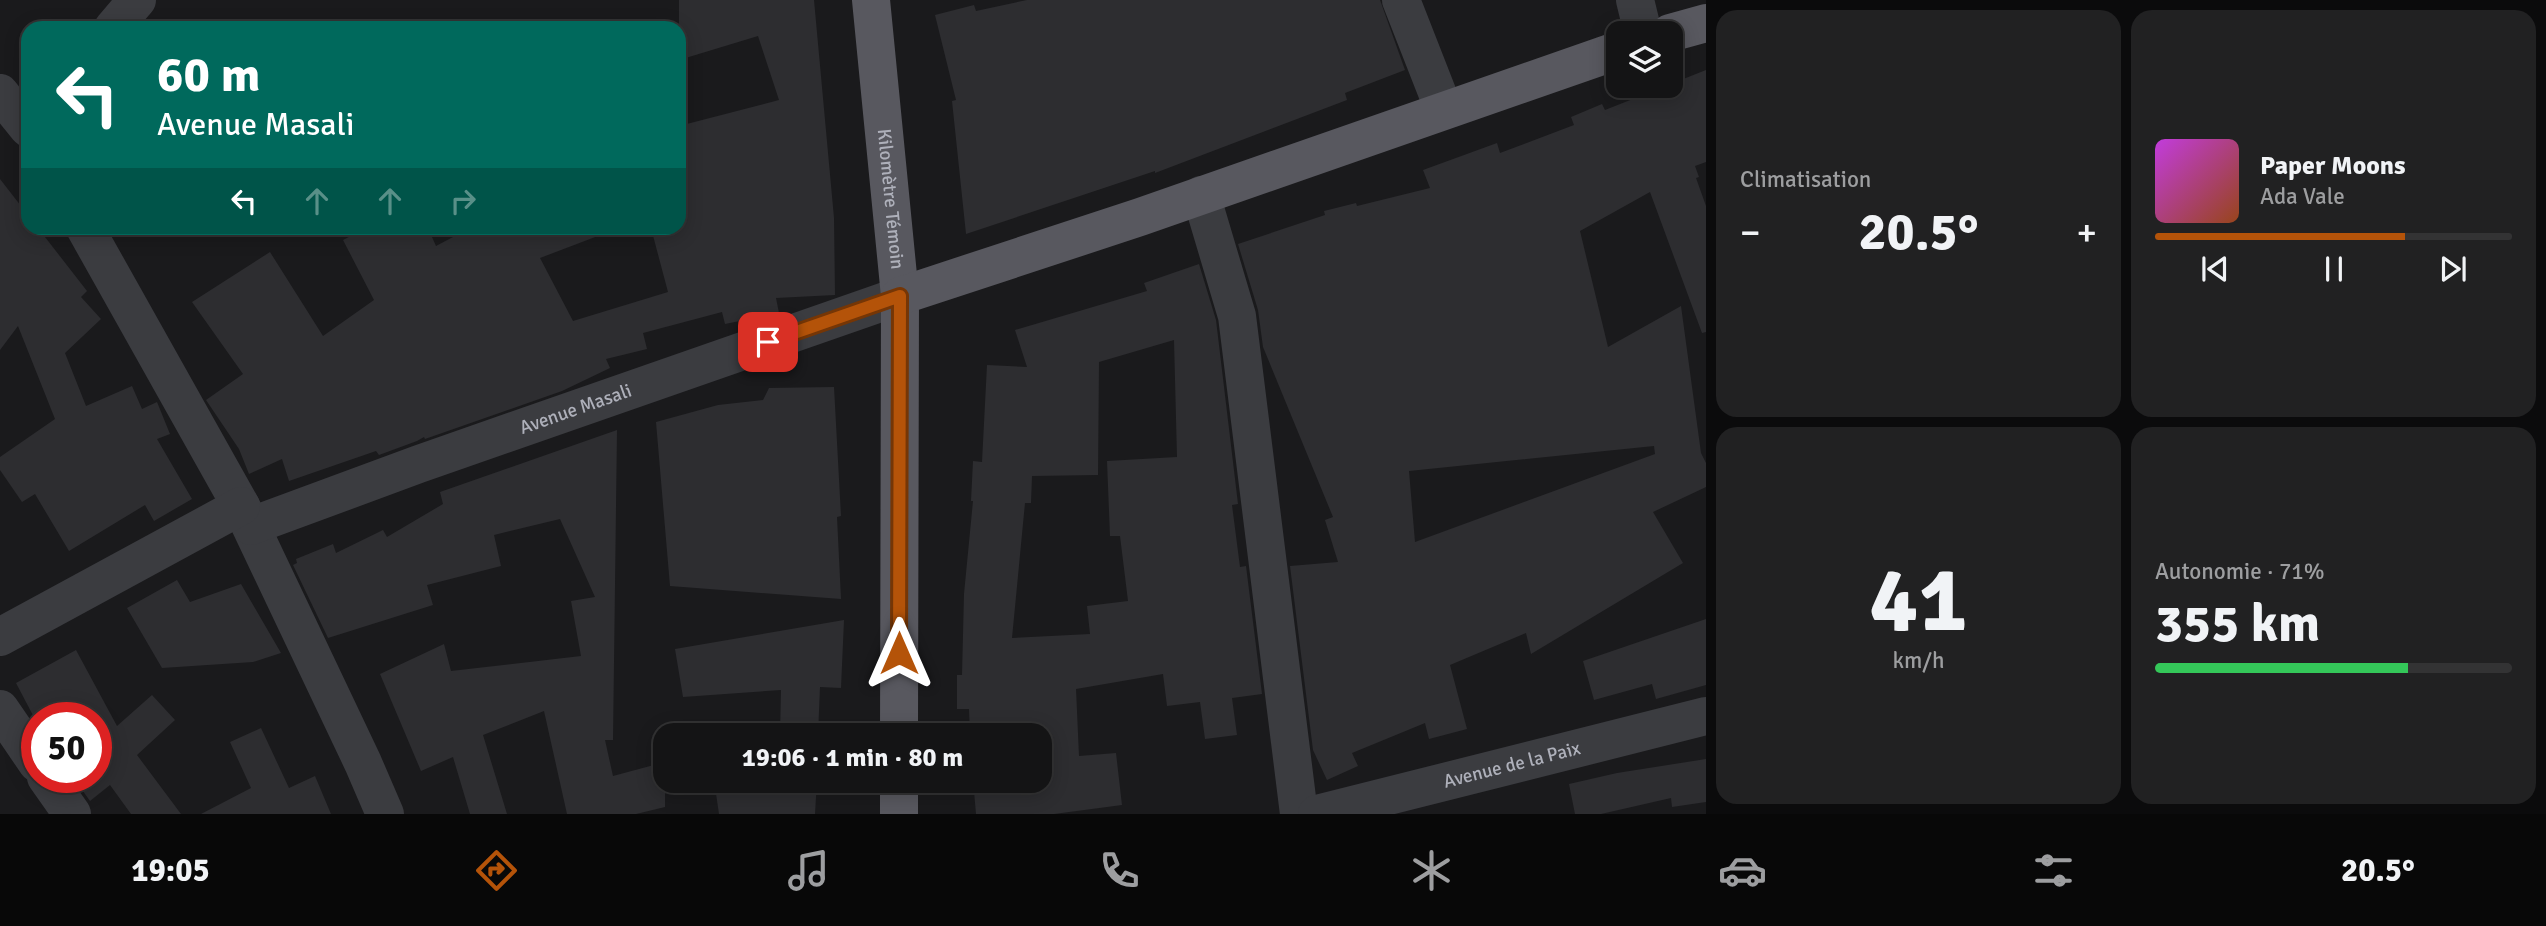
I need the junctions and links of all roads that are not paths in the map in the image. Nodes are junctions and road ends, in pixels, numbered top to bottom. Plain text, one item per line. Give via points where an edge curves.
1 (137, 0) edge
2 (870, 0) edge
3 (1401, 0) edge
4 (1635, 0) edge
5 (119, 21) edge
6 (1640, 21) edge
7 (1706, 23) edge
8 (1683, 29) edge
9 (1606, 54) edge
10 (0, 93) edge
11 (1444, 110) junction
12 (20, 128) edge
13 (1200, 195) junction
14 (89, 235) edge
15 (900, 296) junction
16 (246, 516) junction
17 (0, 637) edge
18 (0, 709) edge
19 (1706, 716) edge
20 (899, 723) edge
21 (21, 740) edge
22 (57, 793) edge
23 (899, 793) edge
24 (72, 814) edge
25 (385, 814) edge
26 (899, 814) edge
27 (1298, 814) edge
28 (1317, 814) edge

1 - 5 street
2 - 15 main road, Kilomètre Témoin
3 - 11 street
4 - 6 street
7 - 8 main road
9 - 11 main road
10 - 12 street
11 - 13 main road
13 - 15 main road
13 - 27 street via 1237,316
14 - 16 street
15 - 16 street, Avenue Masali via 419,464
15 - 20 main road, Kilomètre Témoin
16 - 17 street, Avenue Masali
16 - 25 street
18 - 21 street
19 - 28 street, Avenue de la Paix
22 - 24 street
23 - 26 main road

